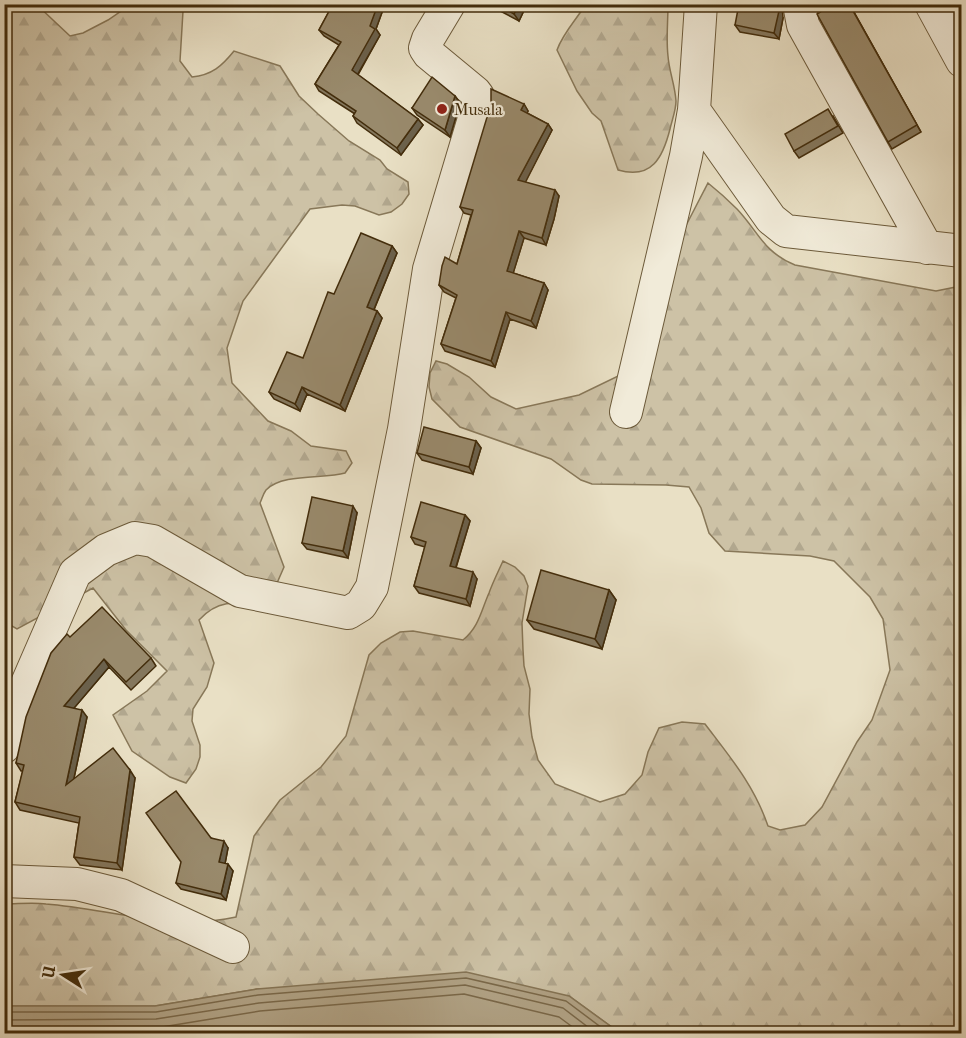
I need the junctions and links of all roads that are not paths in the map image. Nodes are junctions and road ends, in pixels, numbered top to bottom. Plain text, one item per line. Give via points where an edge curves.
1 (449, 4) edge
2 (700, 4) edge
3 (799, 4) edge
4 (931, 4) edge
5 (962, 61) edge
6 (694, 110) junction
7 (927, 248) junction
8 (962, 252) edge
9 (626, 412) dead end
10 (4, 747) edge
11 (4, 881) edge
12 (233, 947) dead end

1 - 10 street via 425,48 475,92 478,105 429,269 404,429 372,587 361,604 348,613 240,591 153,541 135,538 106,550 75,573
2 - 6 street
3 - 7 street via 803,25
4 - 5 street
6 - 7 street via 771,219 786,231
6 - 9 street
7 - 8 street
11 - 12 street via 77,884 121,895

